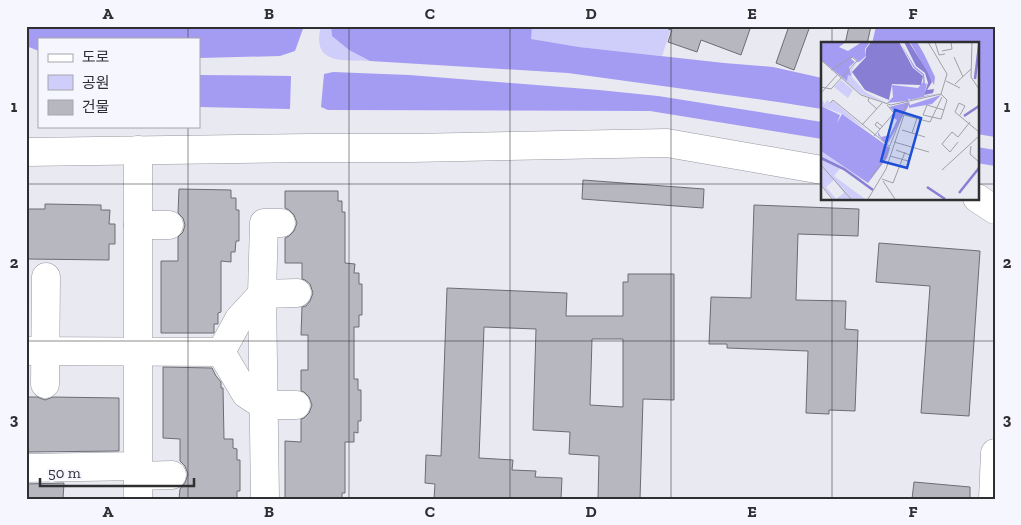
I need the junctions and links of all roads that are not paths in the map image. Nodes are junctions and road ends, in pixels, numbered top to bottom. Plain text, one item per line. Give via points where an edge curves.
1 (138, 150) junction
2 (26, 152) edge
3 (821, 170) edge
4 (978, 199) edge
5 (995, 210) edge
6 (281, 223) dead end
7 (138, 225) junction
8 (169, 225) dead end
9 (46, 277) dead end
10 (297, 293) dead end
11 (262, 294) junction
12 (36, 351) edge
13 (138, 351) junction
14 (221, 352) junction
15 (45, 384) dead end
16 (264, 405) junction
17 (296, 405) dead end
18 (995, 453) edge
19 (26, 468) edge
20 (172, 475) dead end
21 (138, 480) edge
22 (269, 482) edge
23 (993, 499) edge

1 - 2 street
1 - 3 street via 667,143
1 - 7 street
4 - 5 street
6 - 11 street via 264,223
7 - 8 street
7 - 13 street via 146,296
9 - 12 street
10 - 11 street
11 - 14 street via 239,319
11 - 16 street
12 - 13 street
12 - 15 street
13 - 14 street
13 - 21 street
14 - 16 street via 246,394
16 - 17 street
16 - 22 street
18 - 23 street
19 - 21 street
20 - 21 street

